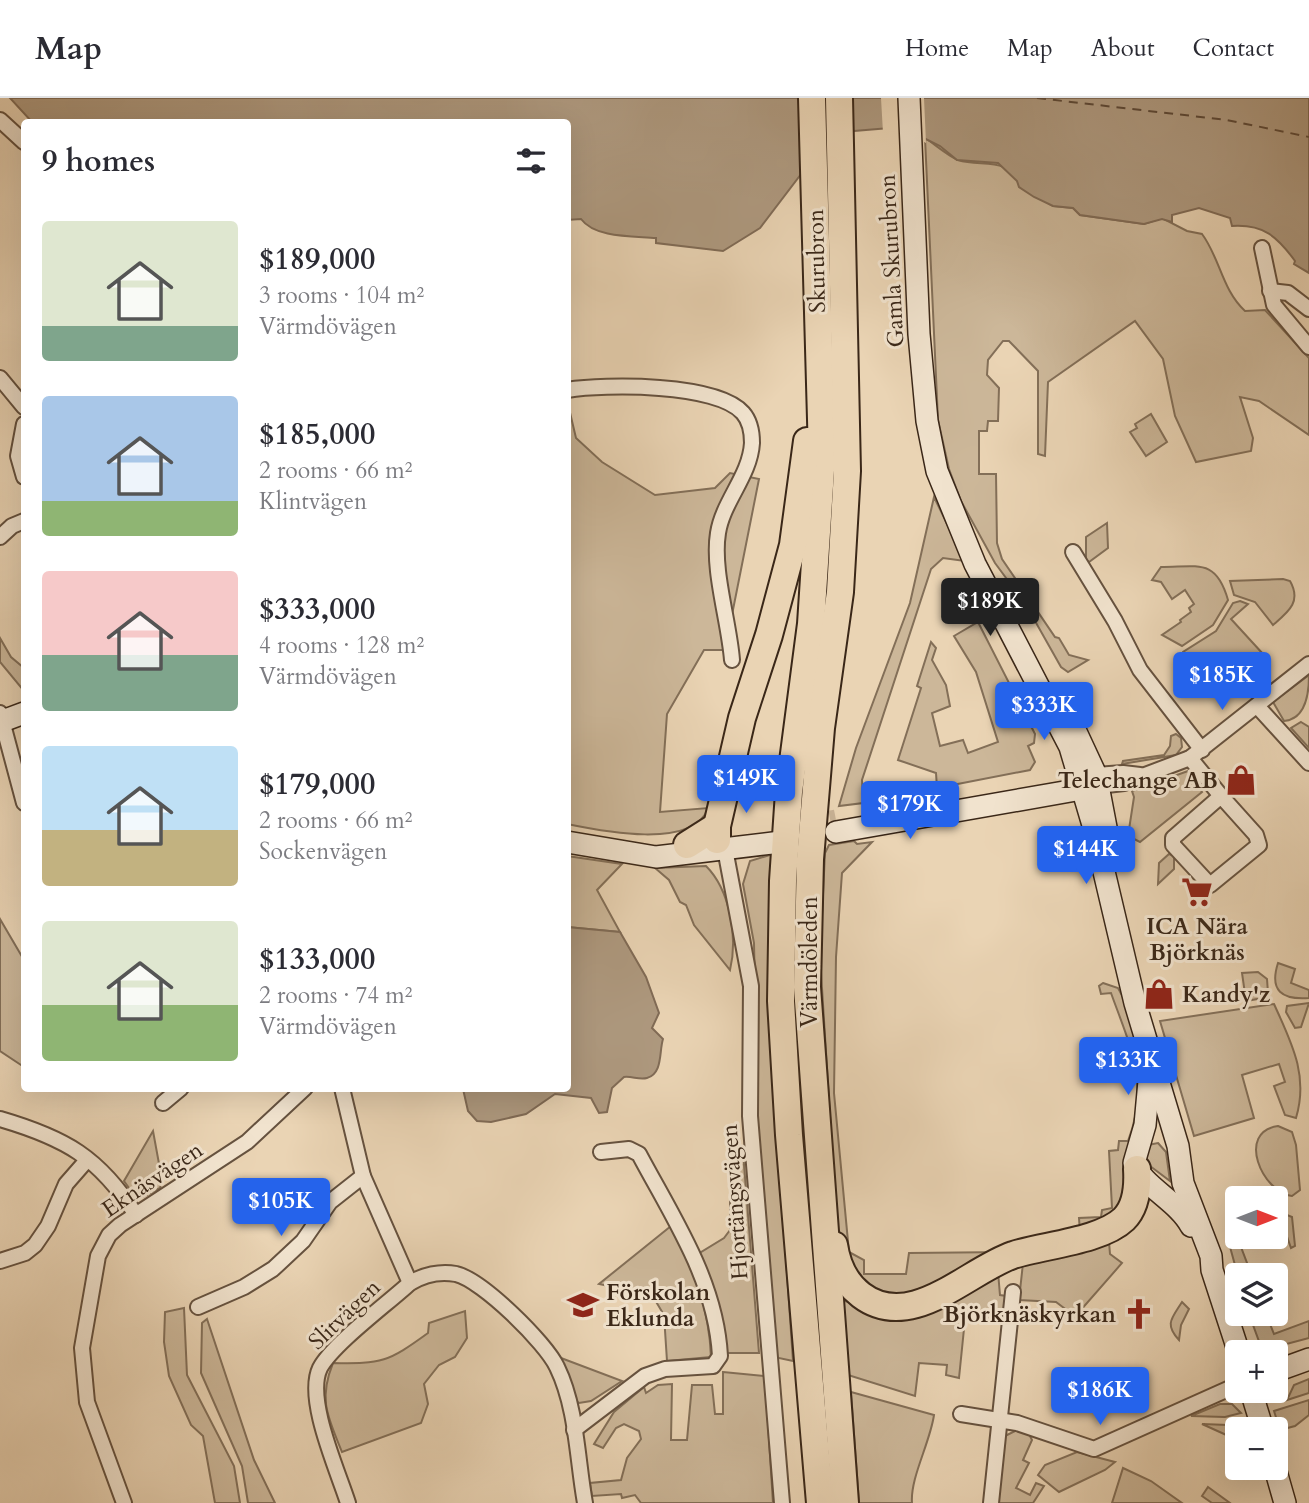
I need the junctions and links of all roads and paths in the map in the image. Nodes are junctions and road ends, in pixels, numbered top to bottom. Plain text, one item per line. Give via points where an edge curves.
1 (811, 98) edge
2 (839, 98) edge
3 (909, 98) edge
4 (0, 120) edge
5 (21, 139) edge
6 (1262, 248) dead end
7 (1270, 291) junction
8 (1309, 309) edge
9 (1309, 348) edge
10 (0, 378) edge
11 (571, 389) edge
12 (21, 403) edge
13 (825, 423) junction
14 (21, 440) edge
15 (21, 466) edge
16 (21, 522) edge
17 (0, 537) edge
18 (1073, 552) dead end
19 (732, 660) dead end
20 (1309, 664) edge
21 (1258, 707) junction
22 (21, 714) edge
23 (1, 718) edge
24 (1196, 754) junction
25 (5, 756) edge
26 (1309, 763) edge
27 (1089, 781) junction
28 (21, 796) edge
29 (1222, 796) junction
30 (836, 826) tunnel mouth
31 (780, 837) tunnel mouth
32 (723, 842) junction
33 (571, 843) edge
34 (687, 845) joint
35 (638, 852) junction
36 (1151, 1061) junction
37 (811, 1074) junction
38 (176, 1092) edge
39 (301, 1092) edge
40 (343, 1092) edge
41 (163, 1103) dead end
42 (0, 1119) edge
43 (1178, 1146) junction
44 (601, 1152) dead end
45 (1138, 1156) junction
46 (87, 1160) junction
47 (363, 1176) junction
48 (136, 1215) junction
49 (0, 1261) edge
50 (1212, 1270) junction
51 (410, 1283) junction
52 (1013, 1292) dead end
53 (198, 1307) dead end
54 (1235, 1340) edge
55 (1309, 1359) edge
56 (1288, 1367) edge
57 (1225, 1390) edge
58 (961, 1414) dead end
59 (999, 1419) junction
60 (574, 1430) junction
61 (1278, 1480) edge
62 (124, 1503) edge
63 (348, 1503) edge
64 (585, 1503) edge
65 (782, 1503) edge
66 (820, 1503) edge
67 (845, 1503) edge
68 (991, 1503) edge
69 (1285, 1503) edge

1 - 13 highway, Skurubron
2 - 13 highway, Skurubron
3 - 27 main road, Gamla Skurubron via 919,334 937,471 975,564 1067,713
4 - 5 street
6 - 7 street
7 - 8 street via 1288,293
7 - 9 street via 1274,305
10 - 12 street
11 - 19 street via 643,386 720,399 743,414 750,425 752,446 718,534
13 - 32 highway via 732,761
13 - 37 highway, Värmdöleden via 840,592 821,728 810,859 807,987
13 - 66 highway, Värmdöleden via 807,662 789,792 781,947 789,1135
14 - 15 street
16 - 17 street
18 - 24 street via 1140,670
20 - 21 street
21 - 24 street
21 - 26 street
22 - 23 main road
23 - 25 street
24 - 27 street via 1141,776 1123,773
24 - 29 street
25 - 28 street
27 - 30 main road
27 - 36 main road, Gamla Skurubron via 1107,823 1120,937
29 - 29 street via 1173,838 1173,845 1210,885 1259,845 1256,835
31 - 32 main road
32 - 34 highway
32 - 35 main road via 656,857
32 - 65 street, Hjortängsvägen via 751,986 750,1116
33 - 35 main road
34 - 35 main road
36 - 43 main road
36 - 45 main road
37 - 45 highway via 821,1096 836,1259 852,1287 878,1304 924,1302 1008,1257 1114,1227 1133,1207
37 - 67 highway, Värmdöleden
38 - 41 street
39 - 48 street, Eknäsvägen via 247,1142
40 - 47 street
42 - 46 street via 52,1135
43 - 45 main road via 1165,1135 1148,1137
43 - 50 main road via 1183,1183
44 - 60 street via 629,1149 639,1154 690,1247 711,1301 720,1356 713,1366 665,1369 645,1376
45 - 50 main road via 1188,1220
46 - 48 street via 112,1181
46 - 49 street via 66,1184 35,1245
47 - 51 street
47 - 53 street via 330,1202 303,1241 273,1269
48 - 62 street, Eknäsvägen via 103,1243 82,1348 87,1402
50 - 54 main road
51 - 60 street via 442,1273 477,1284 548,1350 562,1380
51 - 63 street, Slitvägen via 330,1354 320,1369 317,1401
52 - 59 street
55 - 56 main road
57 - 59 street via 1094,1449
58 - 59 street
59 - 68 street
60 - 64 street
61 - 69 main road

